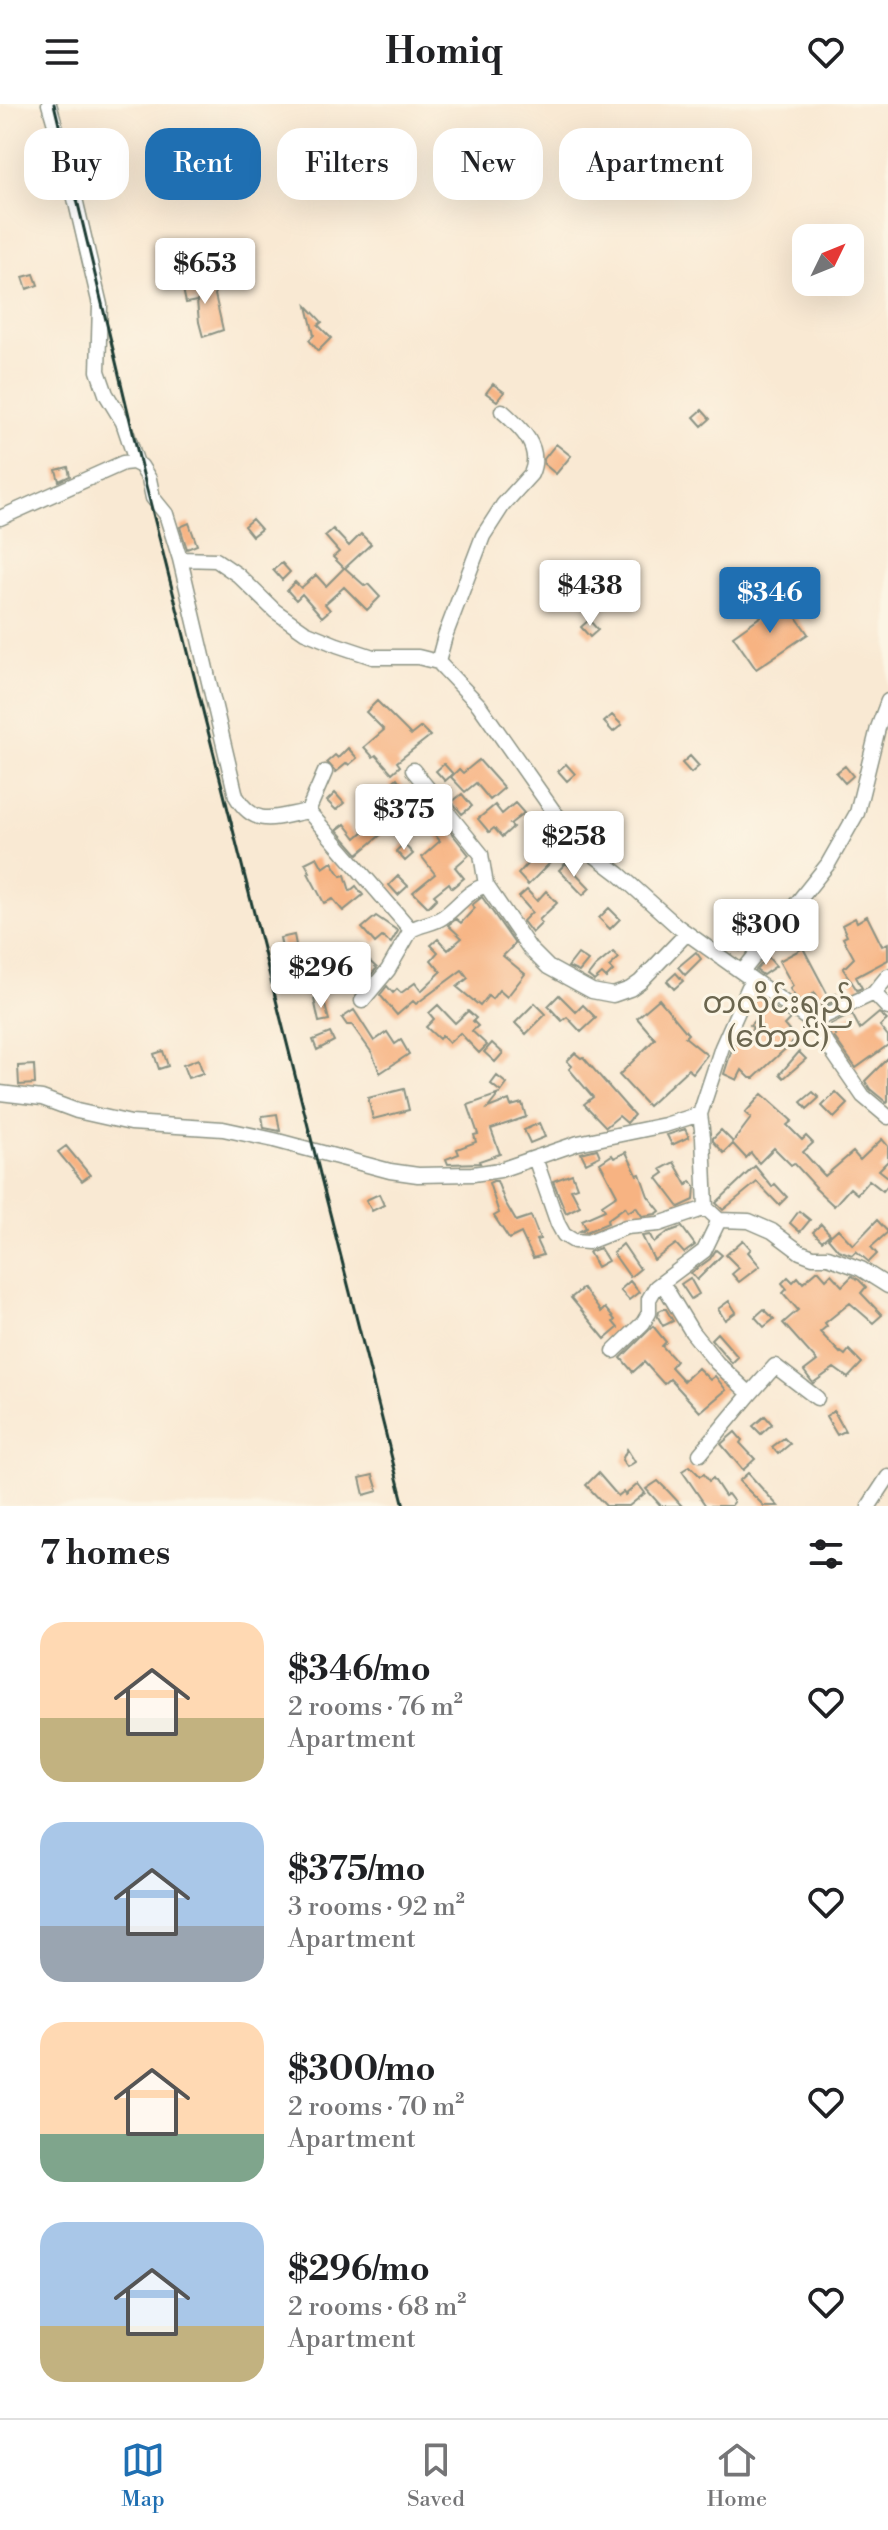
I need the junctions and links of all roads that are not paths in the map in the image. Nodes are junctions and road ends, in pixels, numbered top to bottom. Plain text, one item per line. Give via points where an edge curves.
1 (49, 104) edge
2 (502, 411) dead end
3 (137, 464) junction
4 (0, 518) edge
5 (180, 559) junction
6 (438, 662) junction
7 (888, 701) edge
8 (413, 770) dead end
9 (325, 772) dead end
10 (308, 811) junction
11 (486, 885) junction
12 (411, 930) junction
13 (687, 933) junction
14 (747, 976) junction
15 (888, 976) edge
16 (874, 993) junction
17 (362, 1001) dead end
18 (888, 1008) edge
19 (812, 1022) junction
20 (0, 1093) edge
21 (700, 1114) junction
22 (888, 1117) edge
23 (535, 1158) junction
24 (706, 1208) junction
25 (719, 1220) junction
26 (663, 1284) junction
27 (888, 1286) edge
28 (614, 1351) dead end
29 (750, 1394) junction
30 (817, 1398) dead end
31 (700, 1454) dead end
32 (888, 1477) edge
33 (869, 1506) edge

1 - 3 street via 100,305 98,371
2 - 6 street via 528,437 534,468 483,536
3 - 4 street via 123,463
3 - 5 street via 146,471 153,498 166,514
5 - 6 street via 216,560 275,611 337,645 373,657
5 - 10 street via 236,796 255,818
6 - 13 street via 479,705 574,836
7 - 14 street via 857,813 828,864
8 - 11 street via 481,854
9 - 10 street
10 - 12 street
11 - 12 street via 474,888 437,921
11 - 13 street via 548,967 592,991 613,995 630,989
12 - 17 street
13 - 14 street
14 - 19 street
14 - 21 street
15 - 16 street
16 - 18 street
16 - 19 street
19 - 22 street via 863,1096
20 - 23 street via 42,1098 131,1123 223,1129 418,1175 473,1174
21 - 23 street
21 - 24 street
23 - 24 street via 558,1224 574,1241 588,1242
24 - 25 street
25 - 26 street via 704,1251
25 - 27 street via 749,1221 800,1252 861,1269
26 - 28 street via 649,1299 643,1323
26 - 29 street via 692,1332
29 - 30 street via 775,1366
29 - 31 street
32 - 33 street

